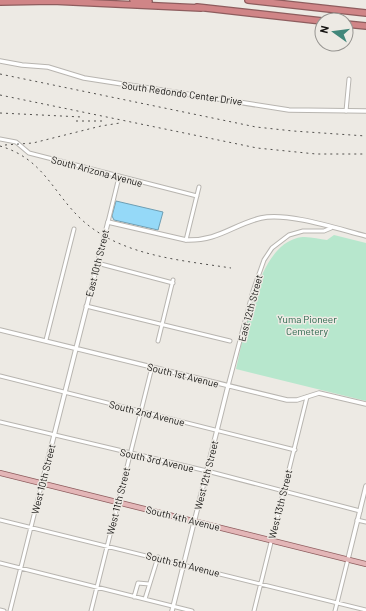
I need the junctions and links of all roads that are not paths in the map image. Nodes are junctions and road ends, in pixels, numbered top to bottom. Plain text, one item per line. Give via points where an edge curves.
1 (45, 0) edge
2 (133, 0) edge
3 (248, 0) edge
4 (284, 0) edge
5 (52, 1) edge
6 (0, 2) edge
7 (201, 8) junction
8 (314, 8) junction
9 (366, 13) edge
10 (314, 20) edge
11 (354, 25) edge
12 (366, 26) edge
13 (0, 62) edge
14 (350, 80) dead end
15 (346, 111) junction
16 (366, 111) edge
17 (0, 139) edge
18 (119, 177) junction
19 (199, 187) dead end
20 (197, 196) junction
21 (108, 222) junction
22 (74, 228) dead end
23 (331, 228) junction
24 (366, 236) edge
25 (186, 240) junction
26 (96, 263) junction
27 (86, 306) junction
28 (162, 324) junction
29 (0, 330) edge
30 (46, 340) junction
31 (158, 341) dead end
32 (230, 341) dead end
33 (75, 348) junction
34 (152, 367) junction
35 (0, 376) edge
36 (228, 386) junction
37 (64, 392) junction
38 (307, 397) junction
39 (366, 404) edge
40 (140, 412) junction
41 (0, 422) edge
42 (217, 430) junction
43 (53, 435) junction
44 (295, 450) junction
45 (130, 454) junction
46 (207, 471) junction
47 (0, 473) edge
48 (42, 483) junction
49 (366, 486) edge
50 (283, 492) junction
51 (118, 502) junction
52 (360, 511) junction
53 (0, 520) edge
54 (357, 520) junction
55 (194, 521) junction
56 (366, 522) edge
57 (31, 528) junction
58 (271, 540) junction
59 (108, 545) junction
60 (158, 557) junction
61 (348, 559) junction
62 (0, 563) edge
63 (184, 564) junction
64 (366, 564) edge
65 (21, 568) junction
66 (260, 583) junction
67 (149, 584) junction
68 (97, 587) junction
69 (134, 597) junction
70 (145, 599) junction
71 (337, 602) junction
72 (173, 606) junction
73 (0, 610) edge
74 (366, 610) edge
75 (4, 611) edge
76 (10, 611) edge
77 (91, 611) edge
78 (172, 611) edge
79 (192, 611) edge
80 (254, 611) edge
81 (335, 611) edge

1 - 5 highway
2 - 7 highway
3 - 8 highway
4 - 8 highway
5 - 6 highway
5 - 7 highway
7 - 10 highway
8 - 9 highway
11 - 12 highway
13 - 15 street, South Redondo Center Drive via 48,66 84,78 289,110
14 - 15 street
15 - 16 street, South Redondo Center Drive
17 - 18 street, South Arizona Avenue via 16,142 29,153
18 - 20 street, South Arizona Avenue
18 - 21 street, East 10th Street
19 - 20 street
20 - 25 street
21 - 25 street
21 - 26 street, East 10th Street
22 - 30 street
23 - 24 street
23 - 25 street via 270,216 206,240
23 - 36 street, East 12th Street via 289,235 272,248 264,260 253,290
26 - 27 street, East 10th Street
26 - 28 street via 173,282
27 - 28 street
27 - 33 street, East 10th Street
28 - 31 street
28 - 32 street
29 - 30 street, South 1st Avenue
30 - 33 street, South 1st Avenue
33 - 34 street, South 1st Avenue
33 - 37 street, West 10th Street
34 - 36 street, South 1st Avenue
34 - 40 street, West 11th Street
35 - 37 street, South 2nd Avenue
36 - 38 street, South 1st Avenue via 287,400
36 - 42 street, West 12th Street
37 - 40 street, South 2nd Avenue
37 - 43 street, West 10th Street
38 - 39 street, South 1st Avenue via 324,394
38 - 44 street, West 13th Street
40 - 42 street, South 2nd Avenue
40 - 45 street, West 11th Street
41 - 43 street, South 3rd Avenue
42 - 44 street, South 2nd Avenue
42 - 46 street, West 12th Street
43 - 45 street, South 3rd Avenue
43 - 48 street, West 10th Street
44 - 50 street, West 13th Street
45 - 46 street, South 3rd Avenue
45 - 51 street, West 11th Street
46 - 50 street, South 3rd Avenue
46 - 55 street, West 12th Street
47 - 48 main road, South 4th Avenue
48 - 51 main road, South 4th Avenue
48 - 57 street, West 10th Street
49 - 52 street
50 - 52 street, South 3rd Avenue
50 - 58 street, West 13th Street
51 - 55 main road, South 4th Avenue
51 - 59 street, West 11th Street
52 - 54 street
53 - 57 street, South 5th Avenue
54 - 56 street
54 - 61 street
55 - 58 main road, South 4th Avenue
55 - 63 street, West 12th Street
57 - 59 street, South 5th Avenue
57 - 65 street, West 10th Street
58 - 61 main road, South 4th Avenue
58 - 66 street, West 13th Street
59 - 60 street, South 5th Avenue
59 - 68 street, West 11th Street
60 - 63 street, South 5th Avenue
60 - 67 street
61 - 64 main road, South 4th Avenue
61 - 71 street
62 - 65 street
63 - 66 street, South 5th Avenue
63 - 72 street, West 12th Street
65 - 68 street
65 - 76 street, West 10th Street
66 - 71 street, South 5th Avenue
66 - 80 street, West 13th Street
67 - 69 street via 138,583
67 - 70 street
68 - 69 street
68 - 77 street, West 11th Street
69 - 70 street
70 - 72 street
71 - 74 street, South 5th Avenue
71 - 81 street
72 - 78 street, West 12th Street
72 - 79 street
73 - 75 street

